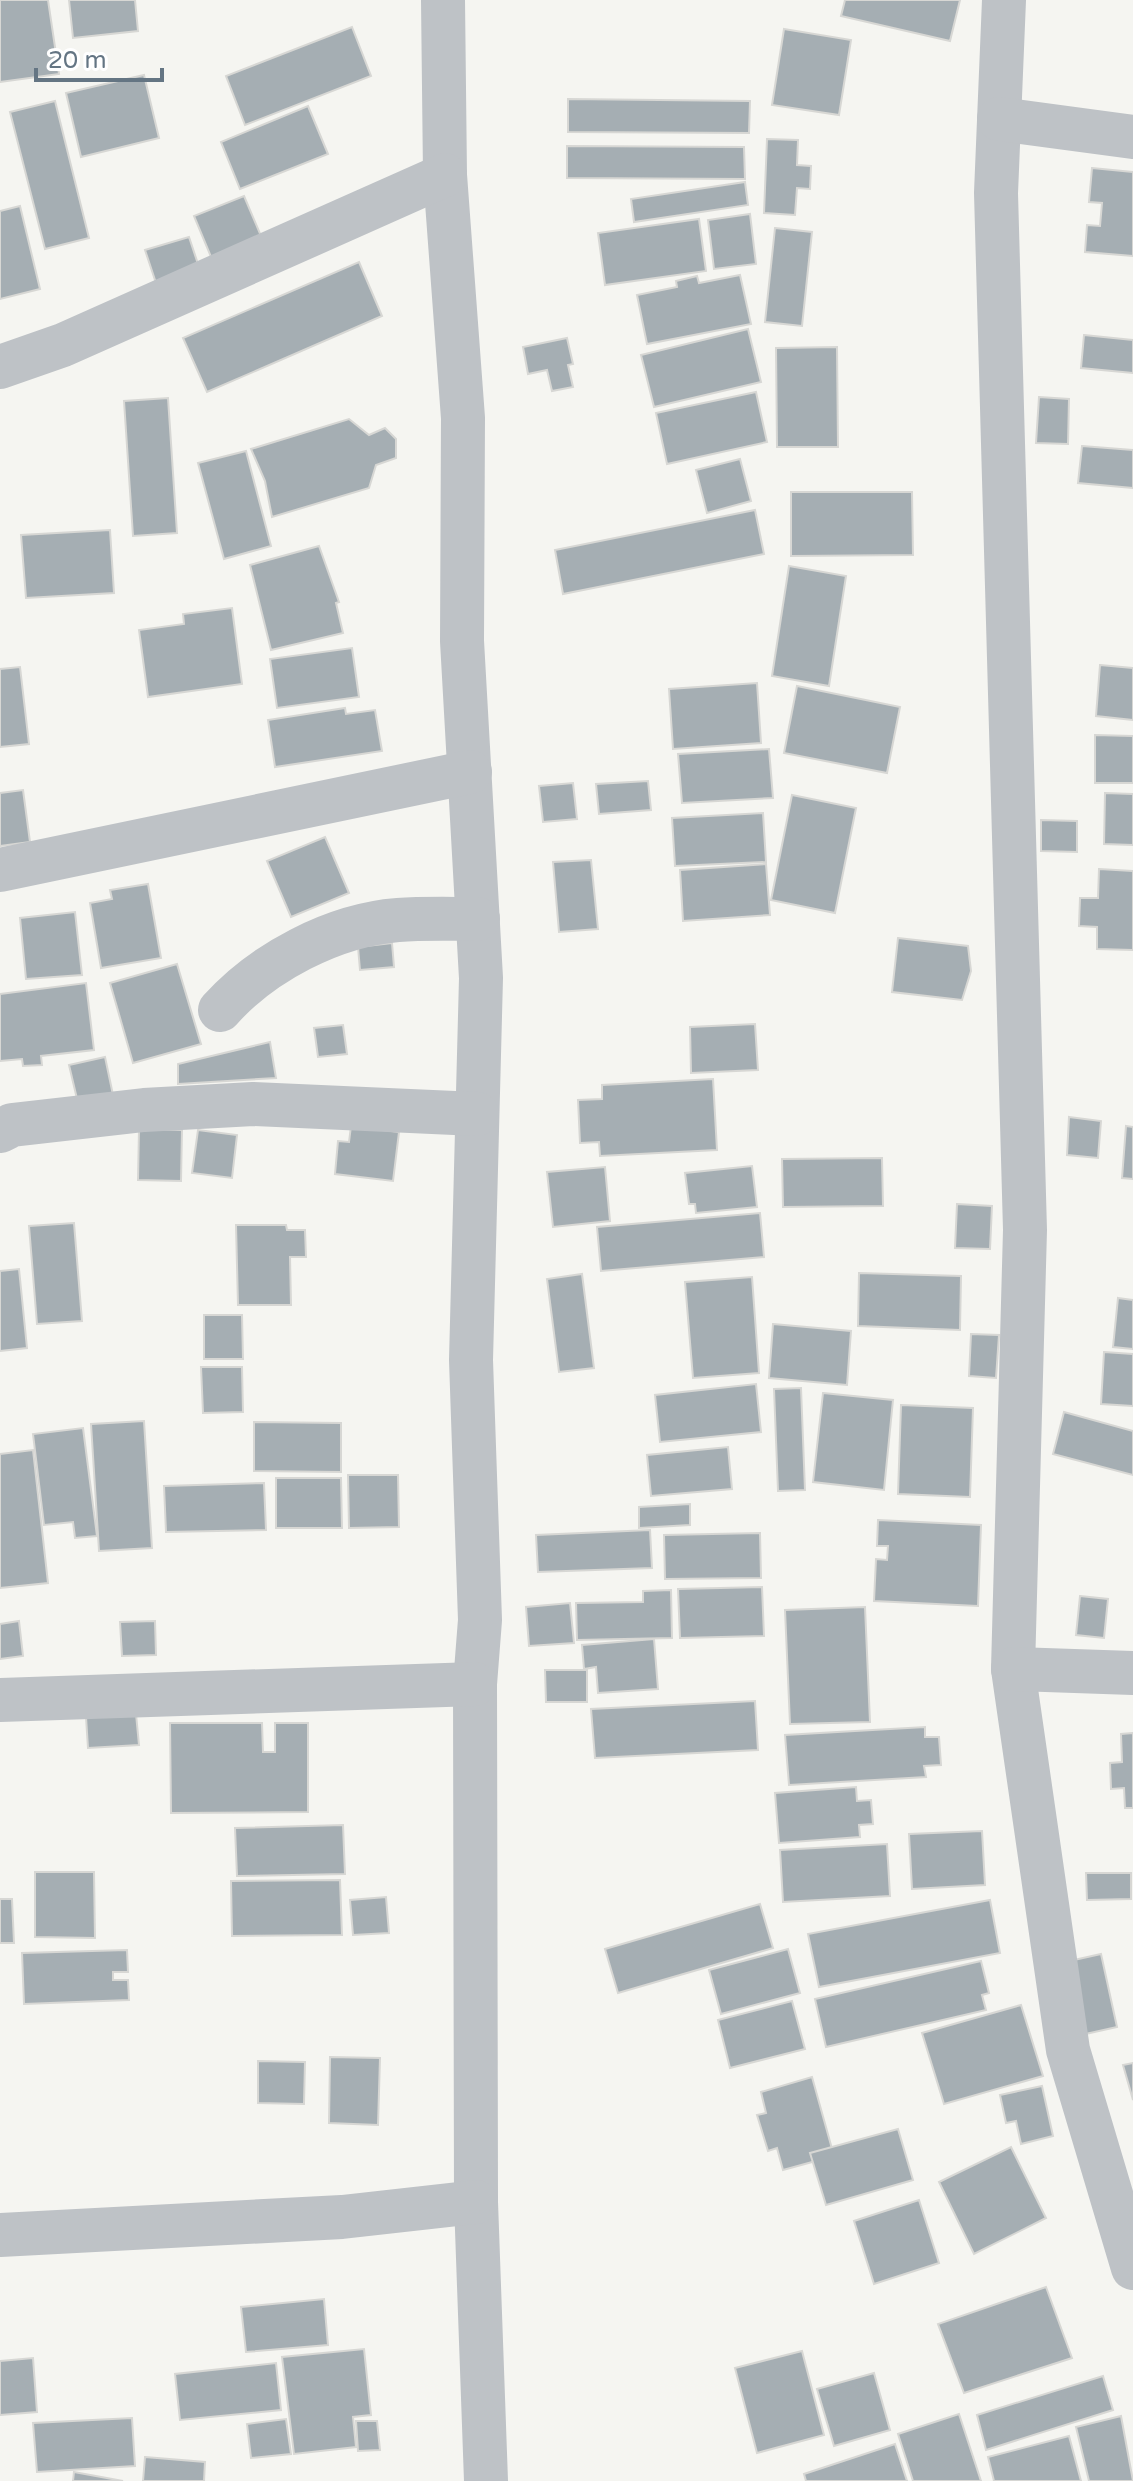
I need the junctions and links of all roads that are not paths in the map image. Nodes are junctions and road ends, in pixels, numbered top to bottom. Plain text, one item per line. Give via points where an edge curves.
1 (443, 0) edge
2 (1004, 0) edge
3 (999, 119) junction
4 (1133, 137) edge
5 (445, 175) junction
6 (0, 367) edge
7 (470, 772) junction
8 (0, 870) edge
9 (478, 919) junction
10 (220, 1010) dead end
11 (477, 1114) junction
12 (0, 1131) edge
13 (1013, 1669) junction
14 (1133, 1673) edge
15 (475, 1684) junction
16 (0, 1700) edge
17 (476, 2202) junction
18 (0, 2235) edge
19 (1133, 2268) edge
20 (486, 2481) edge

1 - 5 street
2 - 3 street
3 - 4 street
3 - 13 street via 996,193 1025,1230
5 - 6 street via 63,345
5 - 7 street via 463,418 462,641
7 - 8 street
7 - 9 street
9 - 10 street via 395,920 324,940 243,984
9 - 11 street
11 - 12 street via 253,1104 144,1110 12,1125
11 - 15 street via 471,1360 480,1620
13 - 14 street
13 - 19 street via 1068,2050
15 - 16 street
15 - 17 street
17 - 18 street via 342,2217
17 - 20 street

